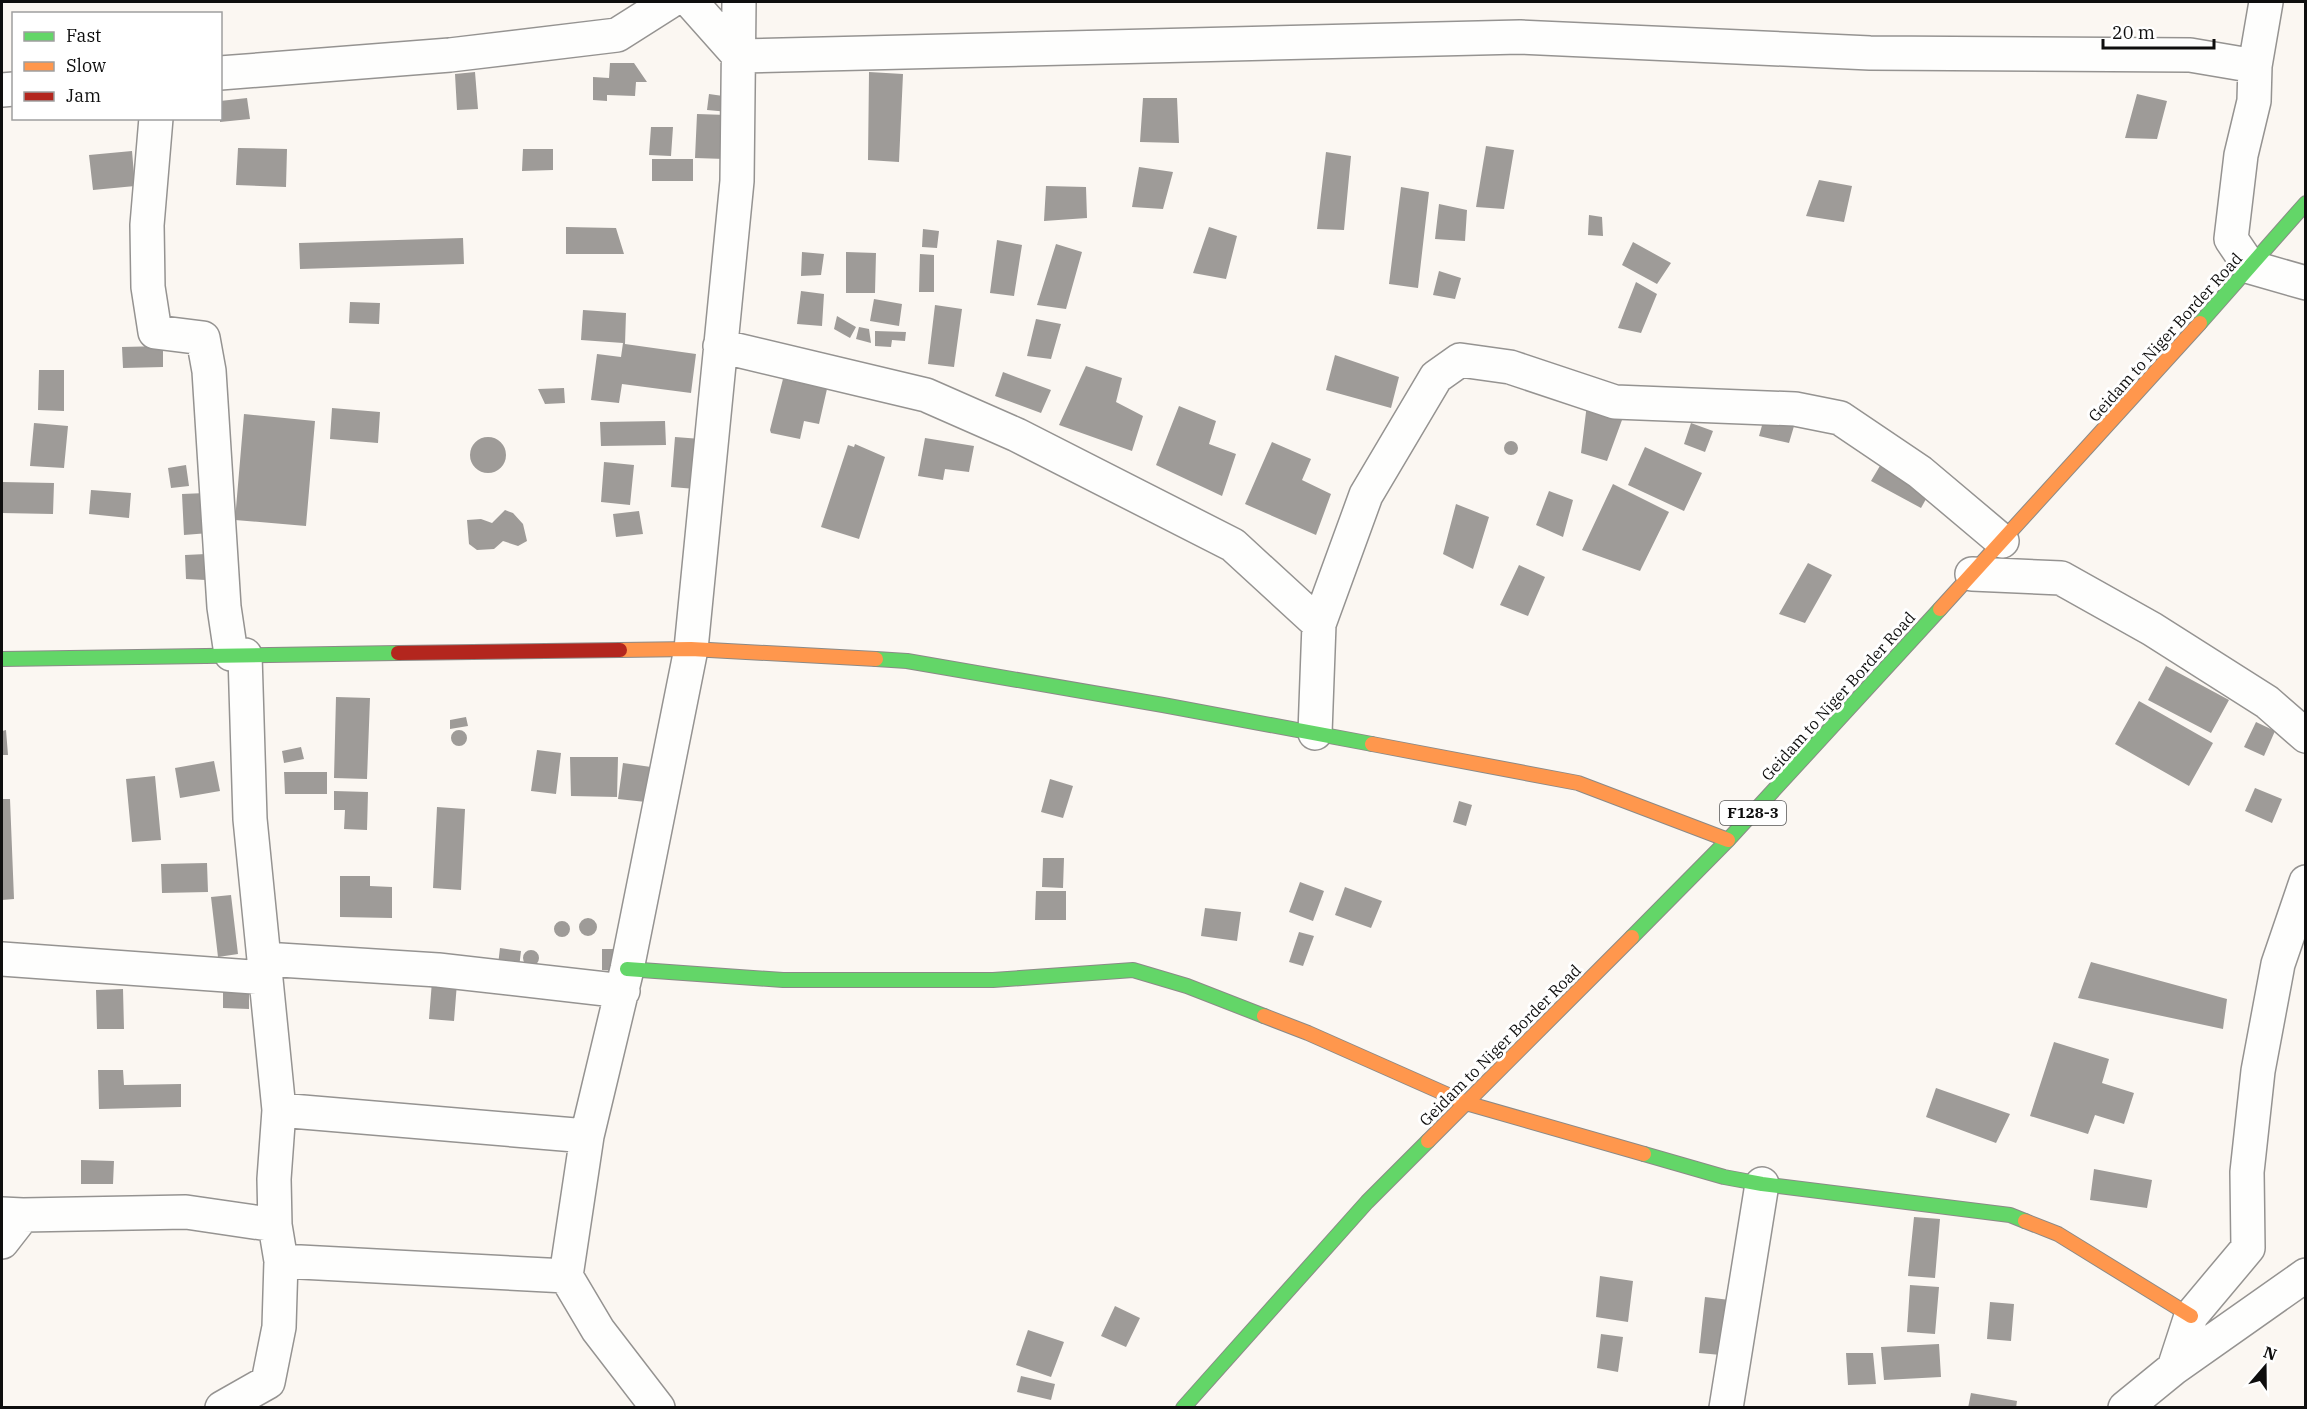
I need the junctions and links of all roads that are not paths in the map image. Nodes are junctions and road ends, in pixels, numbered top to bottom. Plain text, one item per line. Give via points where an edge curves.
1 (669, 2) edge
2 (691, 2) edge
3 (739, 2) edge
4 (2266, 2) edge
5 (739, 56) junction
6 (2256, 66) junction
7 (222, 73) edge
8 (156, 120) edge
9 (2306, 203) edge
10 (2250, 267) junction
11 (2306, 283) edge
12 (720, 346) junction
13 (2002, 541) junction
14 (1972, 574) junction
15 (1319, 624) junction
16 (691, 649) junction
17 (238, 654) junction
18 (2, 659) edge
19 (1315, 733) junction
20 (2306, 736) edge
21 (1728, 840) junction
22 (2306, 882) edge
23 (2, 959) edge
24 (265, 969) junction
25 (625, 980) junction
26 (1466, 1102) junction
27 (279, 1110) junction
28 (587, 1136) junction
29 (1762, 1184) junction
30 (12, 1214) edge
31 (275, 1225) junction
32 (2, 1242) edge
33 (281, 1261) junction
34 (2306, 1275) edge
35 (566, 1276) junction
36 (2191, 1316) junction
37 (2174, 1368) junction
38 (222, 1407) edge
39 (658, 1407) edge
40 (1183, 1407) edge
41 (1726, 1407) edge
42 (2125, 1407) edge

1 - 7 street via 617,35 450,56
2 - 5 street
3 - 5 street
4 - 6 street
5 - 6 street via 1520,38 1870,53 2190,55
5 - 12 street via 736,181
6 - 10 street via 2254,101 2241,154 2231,239
8 - 17 street via 147,225 148,287 155,332 203,338 209,371 224,607
9 - 10 street, Geidam to Niger Border Road / F128-3
10 - 11 street
10 - 13 street, Geidam to Niger Border Road / F128-3
12 - 15 street via 926,395 1017,435 1233,545
12 - 16 street
13 - 14 street, Geidam to Niger Border Road / F128-3
13 - 15 street via 1920,472 1840,418 1795,409 1615,402 1510,367 1460,360 1436,377 1366,495
14 - 20 street via 2061,578 2152,629 2267,702
14 - 21 street, Geidam to Niger Border Road / F128-3
15 - 19 street
16 - 17 street
16 - 19 street via 907,662
16 - 25 street
17 - 18 street
17 - 24 street
19 - 21 street via 1578,783
21 - 26 street, Geidam to Niger Border Road / F128-3
22 - 36 street via 2278,964 2258,1071 2247,1172 2248,1248
23 - 24 street
24 - 25 street via 438,970
24 - 27 street
25 - 26 street via 993,980 1133,970 1308,1033
25 - 28 street
26 - 29 street via 1724,1177
26 - 40 street, Geidam to Niger Border Road / F128-3 via 1367,1202
27 - 28 street
27 - 31 street
28 - 35 street
29 - 36 street via 2010,1215 2058,1234
29 - 41 street
30 - 31 street via 186,1212
30 - 32 street
31 - 33 street
33 - 35 street
33 - 38 street via 279,1327 268,1382
34 - 37 street
35 - 39 street via 598,1330
36 - 37 street
37 - 42 street

